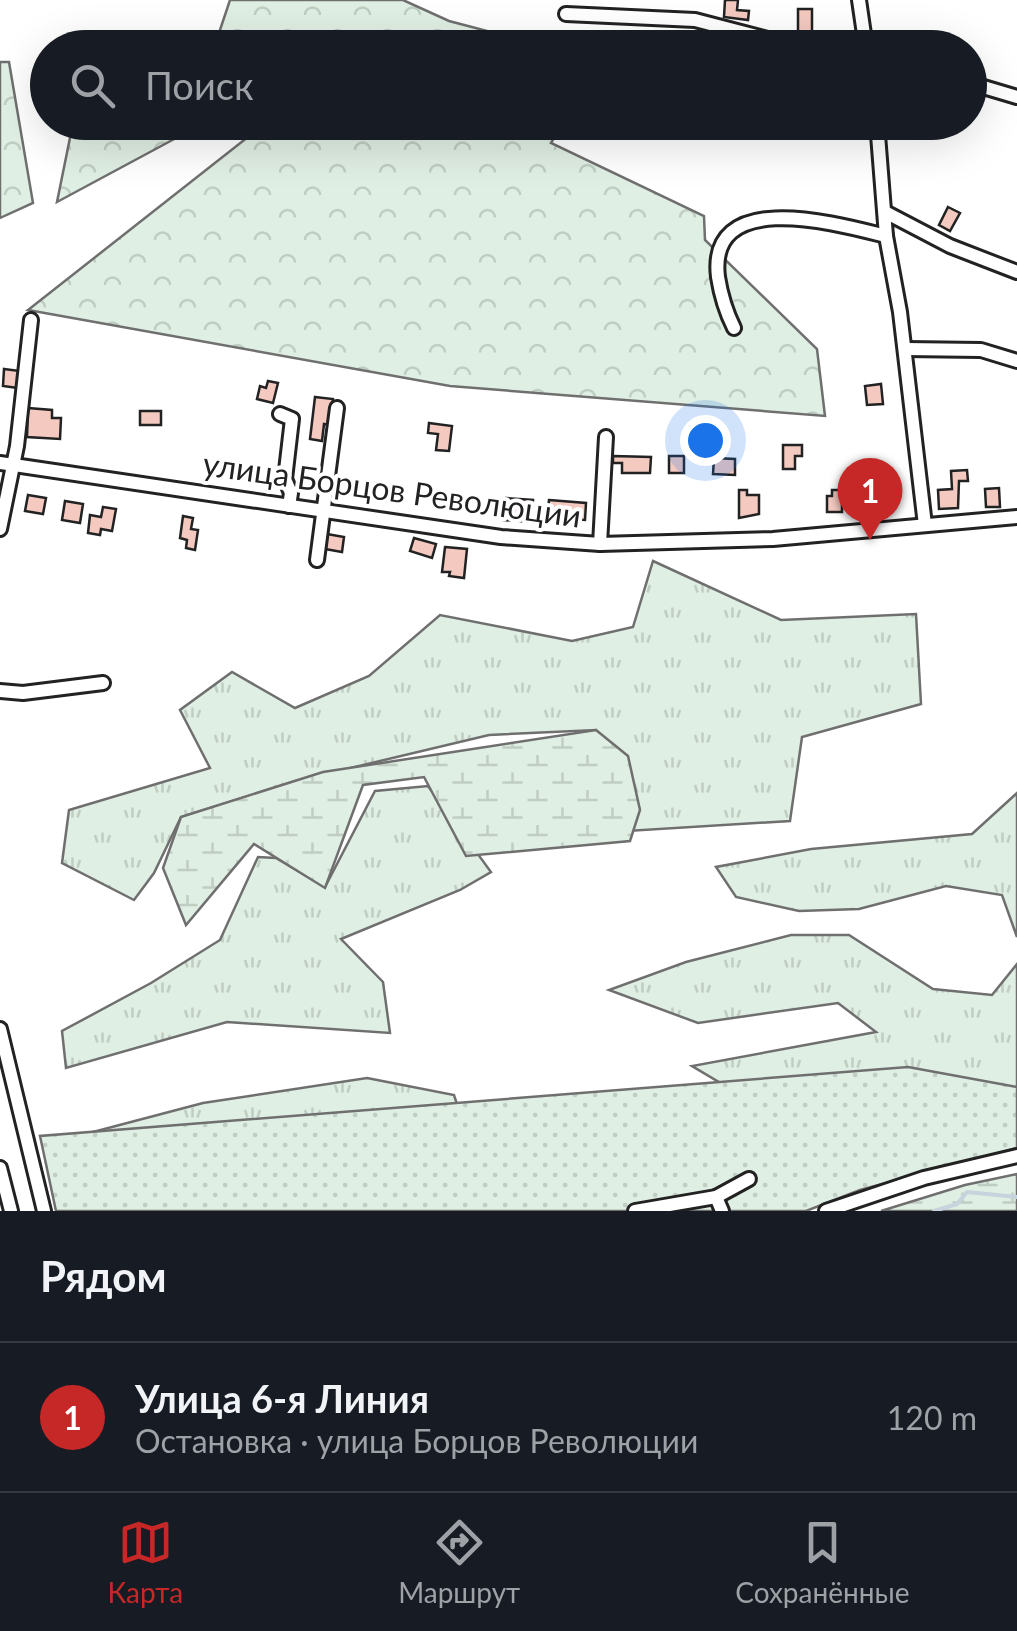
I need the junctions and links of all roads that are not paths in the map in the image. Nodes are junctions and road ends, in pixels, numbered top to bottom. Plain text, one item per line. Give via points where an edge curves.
1 (859, 0) edge
2 (566, 14) dead end
3 (733, 30) edge
4 (863, 30) edge
5 (987, 88) edge
6 (1017, 97) edge
7 (878, 140) edge
8 (884, 212) junction
9 (886, 236) junction
10 (1017, 272) edge
11 (32, 320) dead end
12 (734, 328) dead end
13 (905, 349) junction
14 (1017, 361) edge
15 (337, 408) dead end
16 (280, 414) dead end
17 (606, 436) dead end
18 (6, 464) edge
19 (289, 506) junction
20 (323, 512) junction
21 (1017, 517) edge
22 (925, 525) junction
23 (0, 529) edge
24 (600, 544) junction
25 (316, 560) dead end
26 (103, 683) dead end
27 (0, 691) edge
28 (0, 1029) edge
29 (1017, 1156) edge
30 (0, 1168) edge
31 (749, 1179) dead end
32 (719, 1204) edge
33 (11, 1211) edge
34 (44, 1211) edge
35 (635, 1211) edge
36 (826, 1211) edge

1 - 4 street
2 - 3 street via 695,20
5 - 6 street
7 - 8 street
8 - 9 street
8 - 10 street
9 - 12 street via 768,218 737,228 719,247 716,265 721,302
9 - 13 street
11 - 18 street
13 - 14 street via 981,350
13 - 22 street
15 - 20 street
16 - 19 street via 292,419
17 - 24 street
18 - 19 street, улица Борцов Революции
18 - 23 street
19 - 20 street, улица Борцов Революции
20 - 24 street, улица Борцов Революции
20 - 25 street
21 - 22 street, улица Борцов Революции
22 - 24 street, улица Борцов Революции via 773,539
26 - 27 street
28 - 34 street
29 - 36 street
30 - 33 street
31 - 32 street
32 - 35 street

